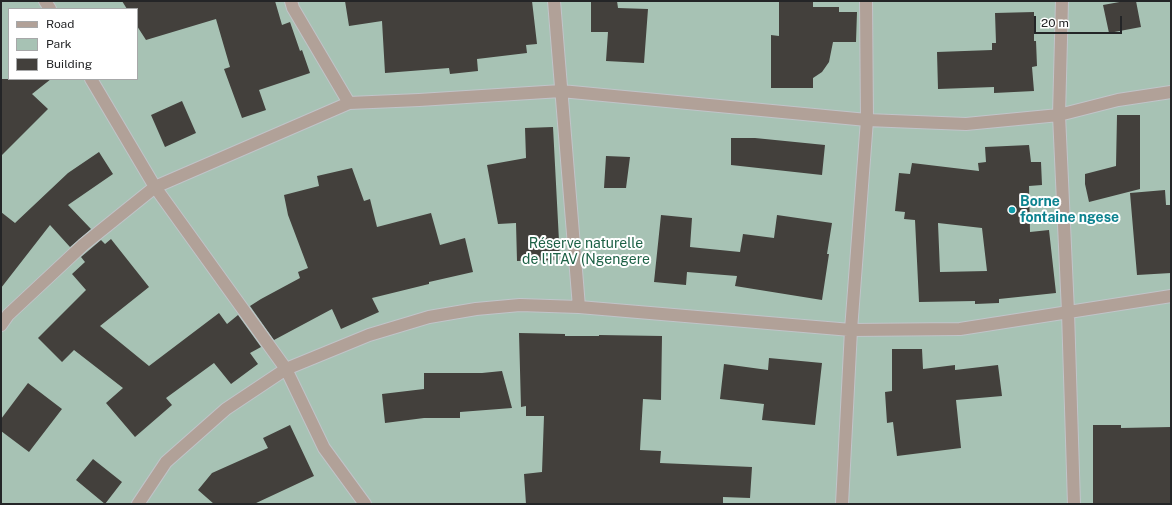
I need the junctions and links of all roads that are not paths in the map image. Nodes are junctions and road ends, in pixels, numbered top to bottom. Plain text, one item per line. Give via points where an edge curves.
1 (291, 1) edge
2 (554, 1) edge
3 (866, 1) edge
4 (1062, 1) edge
5 (92, 80) edge
6 (561, 91) junction
7 (1171, 92) edge
8 (348, 103) junction
9 (1059, 114) junction
10 (866, 120) junction
11 (155, 187) junction
12 (1171, 296) edge
13 (578, 306) junction
14 (1068, 312) junction
15 (3, 316) edge
16 (851, 330) junction
17 (286, 369) junction
18 (138, 504) edge
19 (365, 504) edge
20 (842, 504) edge
21 (1074, 504) edge

1 - 8 street
2 - 6 street
3 - 10 street
4 - 9 street
5 - 11 street
6 - 8 street
6 - 10 street
6 - 13 street
7 - 9 street via 1118,100
8 - 11 street
9 - 10 street via 966,124
9 - 14 street
10 - 16 street
11 - 15 street via 83,245
11 - 17 street
12 - 14 street
13 - 16 street
13 - 17 street via 520,305 429,317 369,335
14 - 16 street via 960,329
14 - 21 street
16 - 20 street
17 - 18 street via 226,409 166,462
17 - 19 street via 324,448

